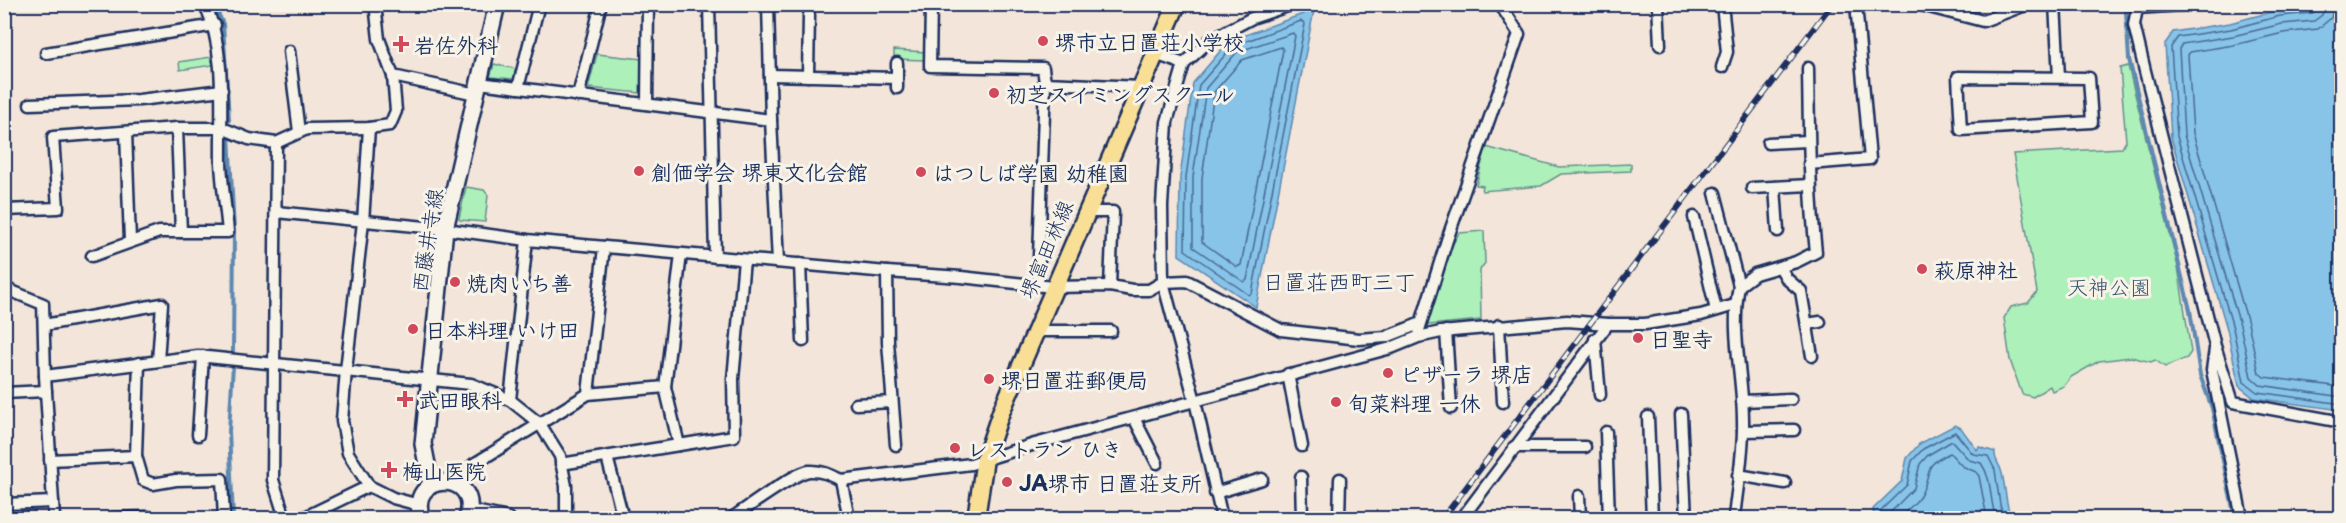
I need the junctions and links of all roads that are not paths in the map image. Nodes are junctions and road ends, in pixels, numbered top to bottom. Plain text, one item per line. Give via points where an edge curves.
1 (205, 4) edge
2 (375, 4) edge
3 (497, 4) edge
4 (539, 4) edge
5 (601, 4) edge
6 (648, 4) edge
7 (709, 4) edge
8 (768, 4) edge
9 (931, 4) edge
10 (1177, 4) edge
11 (1294, 4) edge
12 (1500, 4) edge
13 (1658, 4) edge
14 (1722, 4) edge
15 (1856, 4) edge
16 (1917, 4) edge
17 (2028, 4) edge
18 (2055, 4) edge
19 (2198, 4) edge
20 (2135, 6) edge
21 (809, 15) dead end
22 (214, 25) junction
23 (1659, 45) dead end
24 (289, 51) dead end
25 (46, 53) dead end
26 (1155, 54) junction
27 (897, 63) dead end
28 (1184, 64) junction
29 (1722, 67) dead end
30 (1808, 68) dead end
31 (770, 75) junction
32 (393, 76) junction
33 (808, 76) junction
34 (2059, 77) junction
35 (1044, 83) junction
36 (1141, 87) junction
37 (518, 88) junction
38 (478, 89) junction
39 (222, 90) junction
40 (578, 96) junction
41 (30, 104) dead end
42 (647, 105) junction
43 (711, 113) junction
44 (771, 120) junction
45 (177, 128) junction
46 (222, 128) junction
47 (369, 128) junction
48 (126, 132) junction
49 (299, 132) junction
50 (1808, 141) junction
51 (276, 143) junction
52 (1768, 143) dead end
53 (1809, 164) junction
54 (1810, 185) junction
55 (1775, 187) junction
56 (1752, 188) dead end
57 (1714, 193) dead end
58 (4, 210) edge
59 (276, 212) junction
60 (1086, 212) junction
61 (1694, 217) dead end
62 (363, 222) junction
63 (445, 229) junction
64 (1778, 231) dead end
65 (181, 232) junction
66 (527, 240) junction
67 (130, 241) junction
68 (604, 247) junction
69 (681, 254) junction
70 (92, 256) dead end
71 (715, 257) junction
72 (744, 260) junction
73 (778, 262) junction
74 (800, 264) junction
75 (1780, 267) junction
76 (887, 272) junction
77 (1163, 282) junction
78 (1110, 286) junction
79 (1739, 286) junction
80 (1046, 287) junction
81 (4, 288) edge
82 (1735, 305) junction
83 (1716, 310) junction
84 (1820, 322) dead end
85 (1419, 324) junction
86 (1608, 324) junction
87 (1807, 324) junction
88 (44, 325) junction
89 (1498, 325) junction
90 (1035, 331) junction
91 (1111, 331) dead end
92 (1446, 331) junction
93 (1418, 337) junction
94 (1596, 339) junction
95 (803, 341) dead end
96 (2215, 346) junction
97 (203, 356) junction
98 (1812, 356) dead end
99 (158, 361) junction
100 (273, 362) junction
101 (139, 363) junction
102 (346, 370) junction
103 (1288, 374) junction
104 (45, 376) junction
105 (430, 380) junction
106 (666, 387) junction
107 (46, 391) junction
108 (4, 393) edge
109 (588, 394) junction
110 (1600, 395) dead end
111 (1791, 399) dead end
112 (510, 400) junction
113 (1195, 401) junction
114 (1742, 401) junction
115 (892, 402) junction
116 (1503, 402) dead end
117 (856, 404) dead end
118 (1451, 408) dead end
119 (1681, 414) dead end
120 (1648, 417) dead end
121 (1134, 418) junction
122 (2342, 422) edge
123 (540, 424) junction
124 (1794, 430) dead end
125 (1743, 431) junction
126 (1606, 432) dead end
127 (198, 435) dead end
128 (679, 445) junction
129 (896, 445) dead end
130 (1302, 446) dead end
131 (1514, 447) junction
132 (1585, 447) dead end
133 (136, 456) junction
134 (607, 457) junction
135 (985, 459) junction
136 (50, 460) junction
137 (1157, 463) dead end
138 (561, 464) junction
139 (1738, 475) junction
140 (1301, 477) dead end
141 (1262, 479) dead end
142 (1340, 479) dead end
143 (841, 480) junction
144 (1785, 483) dead end
145 (431, 485) junction
146 (456, 485) junction
147 (369, 486) junction
148 (1215, 494) junction
149 (1579, 496) dead end
150 (53, 502) junction
151 (4, 504) edge
152 (420, 512) edge
153 (1470, 513) edge
154 (468, 514) edge
155 (148, 518) edge
156 (54, 519) edge
157 (112, 519) edge
158 (224, 519) edge
159 (285, 519) edge
160 (303, 519) edge
161 (508, 519) edge
162 (566, 519) edge
163 (623, 519) edge
164 (732, 519) edge
165 (849, 519) edge
166 (975, 519) edge
167 (1222, 519) edge
168 (1302, 519) edge
169 (1339, 519) edge
170 (1462, 519) edge
171 (1580, 519) edge
172 (1609, 519) edge
173 (1652, 519) edge
174 (1686, 519) edge
175 (1734, 519) edge
176 (2242, 519) edge

1 - 22 street
2 - 32 street via 379,39
3 - 38 main road, 西藤井寺線
4 - 37 street
5 - 40 street
6 - 42 street
7 - 43 street
8 - 31 street
9 - 35 street via 930,66 1043,68
10 - 26 main road, 堺富田林線
11 - 28 street via 1252,18 1209,40
12 - 85 street via 1519,34
13 - 23 street
14 - 29 street via 1727,52
15 - 53 street via 1870,159
16 - 17 street via 1983,21
18 - 34 street
19 - 20 street
20 - 96 street via 2134,25
21 - 33 street
22 - 25 street
22 - 39 street
24 - 49 street
26 - 28 street
26 - 36 main road, 堺富田林線
27 - 33 street via 897,83
28 - 77 street via 1167,122
30 - 50 street
31 - 33 street
31 - 44 street
32 - 38 street
32 - 47 street via 396,111 390,124
34 - 34 street via 2089,78 2092,122 1961,130 1958,77
35 - 36 street
35 - 80 street
36 - 60 main road, 堺富田林線
37 - 38 street
37 - 40 street
38 - 63 main road, 西藤井寺線
39 - 41 street via 139,100
39 - 46 street
40 - 42 street
42 - 43 street
43 - 44 street
43 - 71 street
44 - 73 street
45 - 46 street
45 - 48 street
45 - 65 street
46 - 51 street via 249,139
46 - 65 street via 221,164 228,232
47 - 49 street
47 - 62 street
48 - 58 street via 53,137 58,208
48 - 67 street
49 - 51 street
50 - 52 street
50 - 53 street
51 - 59 street
53 - 54 street
54 - 55 street
54 - 75 street via 1816,252
55 - 56 street
55 - 64 street
57 - 79 street
59 - 62 street
59 - 100 street
60 - 78 street via 1113,212
60 - 80 main road, 堺富田林線
61 - 83 street
62 - 63 street
62 - 102 street
63 - 66 street
63 - 105 main road, 西藤井寺線
65 - 67 street via 159,232
66 - 68 street
66 - 112 street
67 - 70 street
68 - 69 street
68 - 109 street
69 - 71 street
69 - 106 street
71 - 72 street
72 - 73 street
72 - 128 street via 733,379 734,436
73 - 74 street
74 - 76 street
74 - 95 street
75 - 79 street via 1755,274
75 - 87 street via 1801,291
76 - 80 street
76 - 115 street
77 - 78 street via 1149,290
77 - 85 street via 1187,281 1281,330 1359,339 1386,336
77 - 113 street
78 - 80 street
79 - 82 street
80 - 90 main road, 堺富田林線
81 - 88 street via 43,304
82 - 83 street
82 - 114 street
83 - 86 street via 1667,322
84 - 87 street
85 - 93 street
86 - 89 street via 1567,321
86 - 94 street
87 - 98 street
88 - 99 street via 162,304
88 - 104 street
89 - 92 street
89 - 116 street
90 - 91 street
90 - 135 main road, 堺富田林線
92 - 93 street
92 - 118 street
93 - 103 street via 1391,348
94 - 110 street
94 - 131 street
96 - 122 street via 2233,402
96 - 176 street via 2212,370
97 - 99 street
97 - 100 street
97 - 127 street
99 - 101 street
100 - 102 street
100 - 159 street via 273,480
101 - 104 street
101 - 133 street
102 - 105 street
102 - 147 street via 342,421 348,453
103 - 113 street
103 - 130 street
104 - 107 street
105 - 112 street via 471,384
105 - 145 main road, 西藤井寺線 via 423,444
106 - 109 street
106 - 128 street
107 - 108 street
107 - 136 street
109 - 123 street
111 - 114 street
112 - 123 street
113 - 121 street
113 - 148 street
114 - 125 street
115 - 117 street
115 - 129 street
119 - 174 street
120 - 173 street
121 - 135 street
121 - 137 street
123 - 138 street
123 - 146 street via 474,464
124 - 125 street
125 - 139 street
126 - 172 street
128 - 134 street
131 - 132 street
131 - 153 street
133 - 136 street
133 - 158 street via 143,480 153,484 222,479
134 - 138 street
134 - 163 street
135 - 143 street
135 - 166 main road, 堺富田林線
136 - 150 street
138 - 162 street
139 - 144 street
139 - 175 street
140 - 168 street
141 - 148 street
142 - 169 street
143 - 164 street via 823,472 807,471
143 - 165 street
145 - 146 main road
145 - 152 main road via 425,490
146 - 154 main road via 466,493
147 - 152 street
147 - 160 street
148 - 167 street
149 - 171 street
150 - 151 street
150 - 156 street
153 - 170 street
154 - 161 street
155 - 157 street

